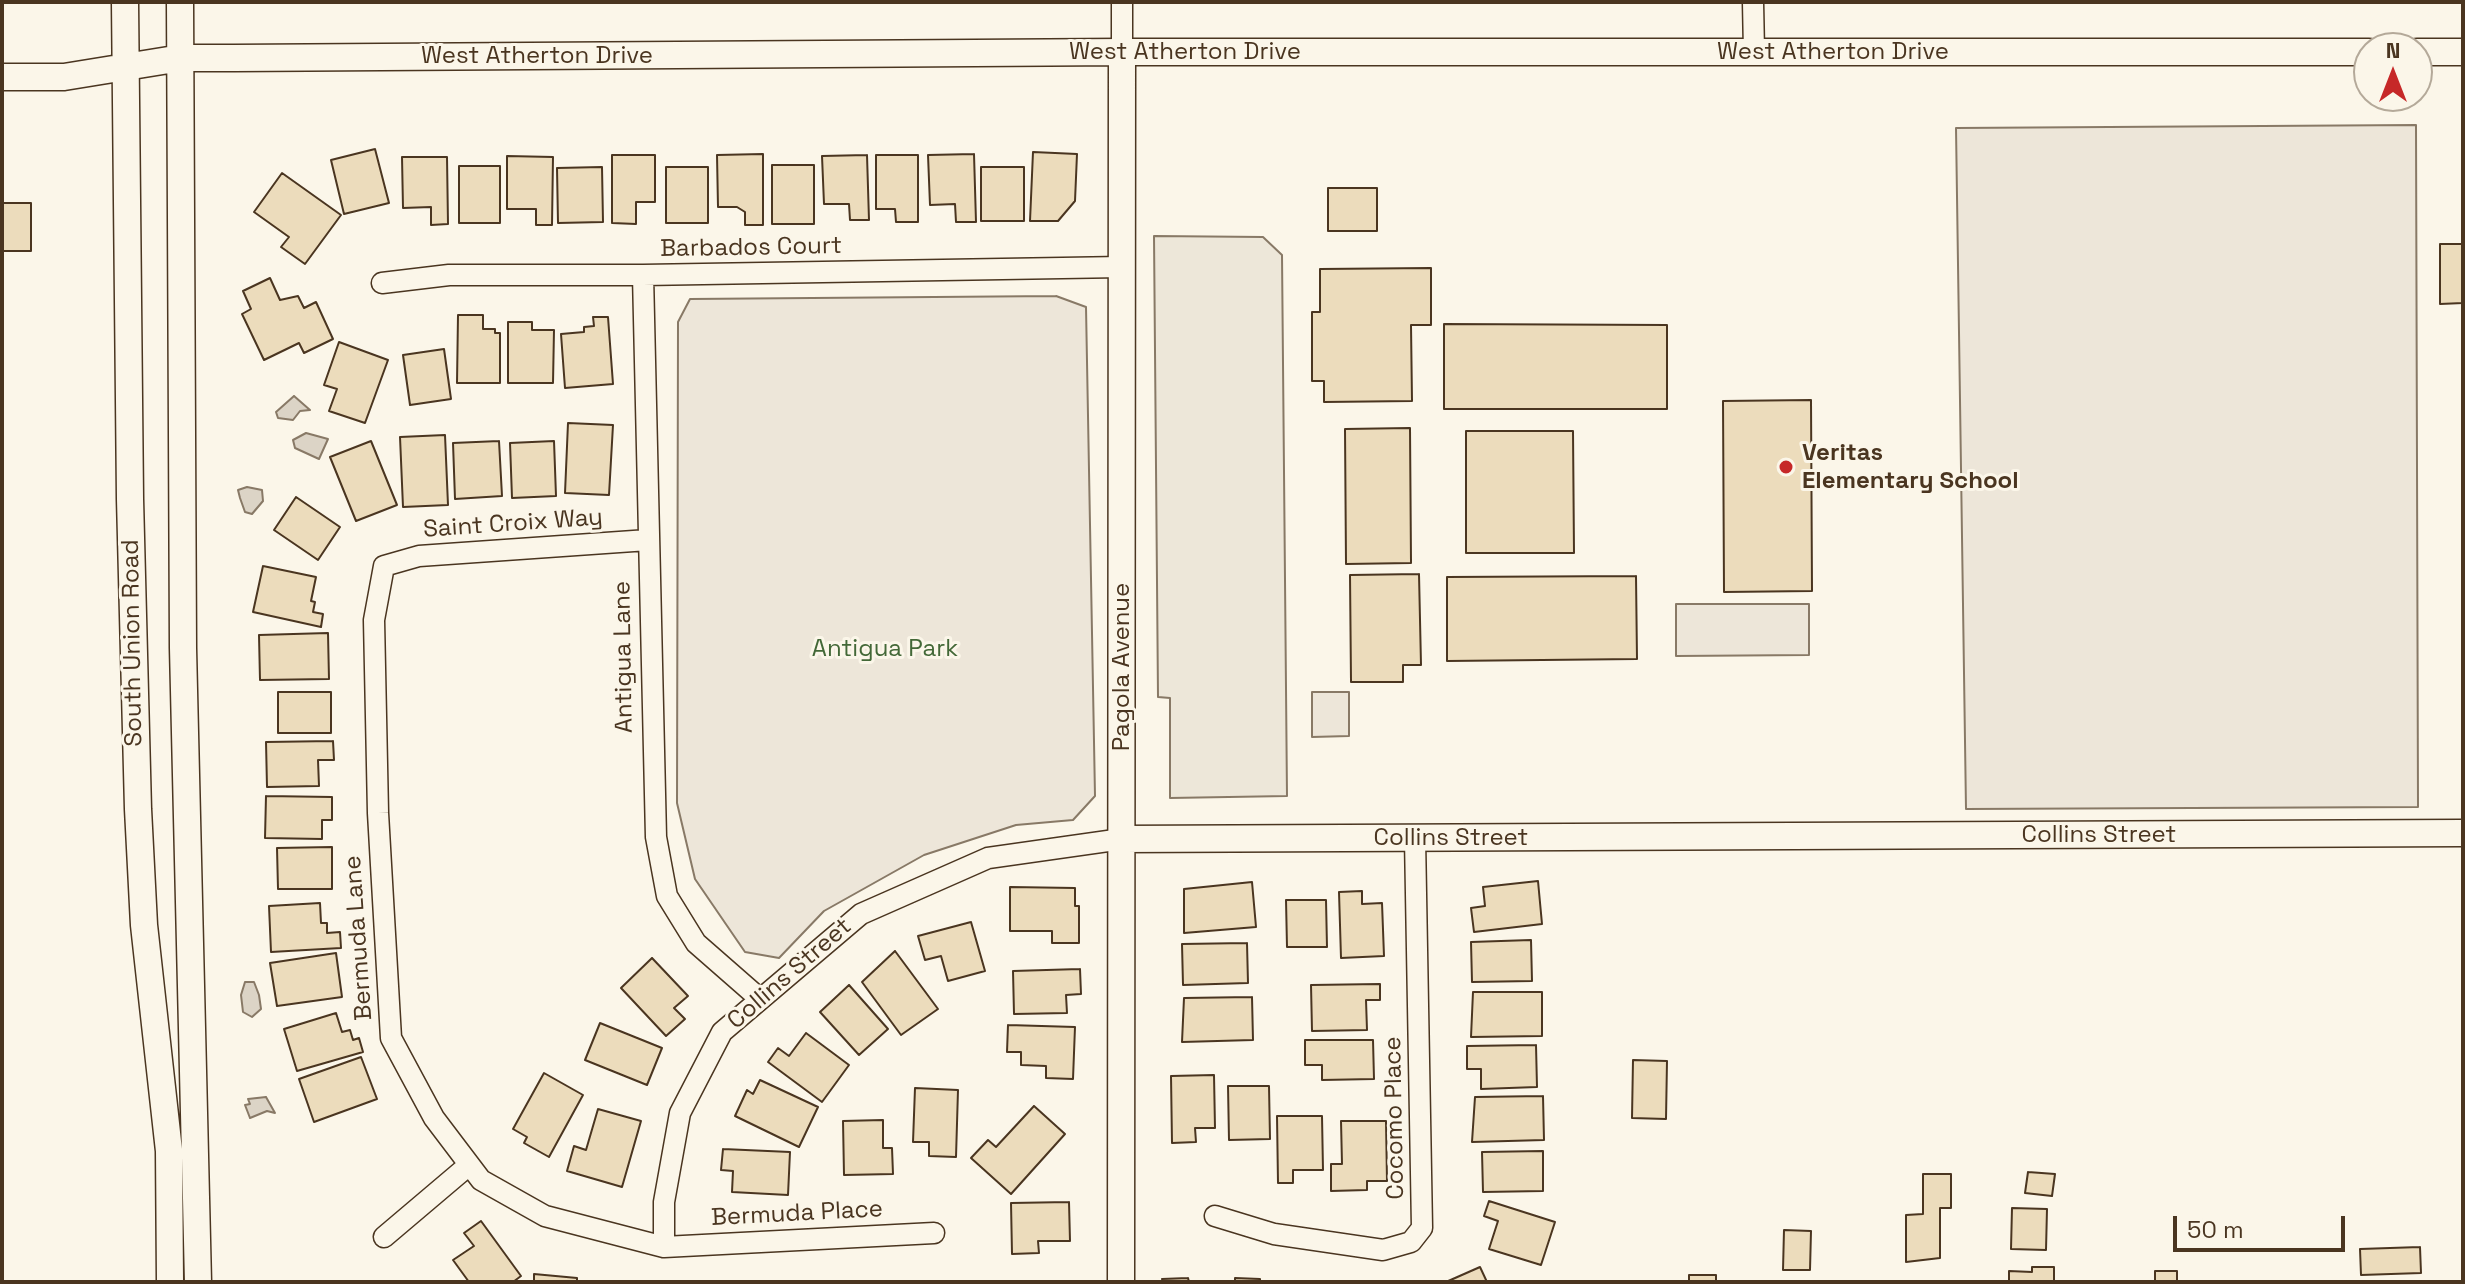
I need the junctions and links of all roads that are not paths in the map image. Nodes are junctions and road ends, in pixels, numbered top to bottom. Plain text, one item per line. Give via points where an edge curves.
1 (125, 2) edge
2 (180, 2) edge
3 (1122, 2) edge
4 (1753, 2) edge
5 (1122, 52) junction
6 (1754, 52) junction
7 (2353, 52) edge
8 (2433, 52) edge
9 (2463, 52) edge
10 (181, 58) junction
11 (126, 65) junction
12 (2, 77) edge
13 (1122, 267) junction
14 (643, 275) junction
15 (382, 283) dead end
16 (648, 540) junction
17 (384, 566) joint
18 (2463, 833) edge
19 (1415, 838) junction
20 (1122, 839) junction
21 (760, 999) junction
22 (469, 1165) junction
23 (1215, 1216) dead end
24 (934, 1233) dead end
25 (384, 1237) dead end
26 (664, 1247) junction
27 (170, 1282) edge
28 (198, 1282) edge
29 (1121, 1282) edge

1 - 11 street, South Union Road
2 - 10 street, South Union Road
3 - 5 street
4 - 6 street
5 - 6 street, West Atherton Drive
5 - 10 street, West Atherton Drive
5 - 13 street, Pagola Avenue
6 - 7 street, West Atherton Drive
8 - 9 street
10 - 11 street, West Atherton Drive
10 - 28 street, South Union Road via 183,648
11 - 12 street, West Atherton Drive via 64,77
11 - 27 street, South Union Road via 137,795 144,925 169,1151
13 - 14 street, Barbados Court
13 - 20 street, Pagola Avenue
14 - 15 street, Barbados Court via 449,275
14 - 16 street, Antigua Lane
16 - 17 street, Saint Croix Way via 419,556
16 - 21 street, Antigua Lane via 652,807 667,896 696,943
17 - 22 street, Bermuda Lane via 374,635 391,1038 434,1118
18 - 19 street, Collins Street
19 - 20 street, Collins Street
19 - 23 street, Cocomo Place via 1422,1228 1411,1242 1383,1250 1274,1234
20 - 21 street, Collins Street via 988,858 861,914
20 - 29 street, Pagola Avenue
21 - 26 street, Collins Street via 722,1032 680,1113 664,1202
22 - 25 street
22 - 26 street, Bermuda Lane via 481,1180 545,1216
24 - 26 street, Bermuda Place

